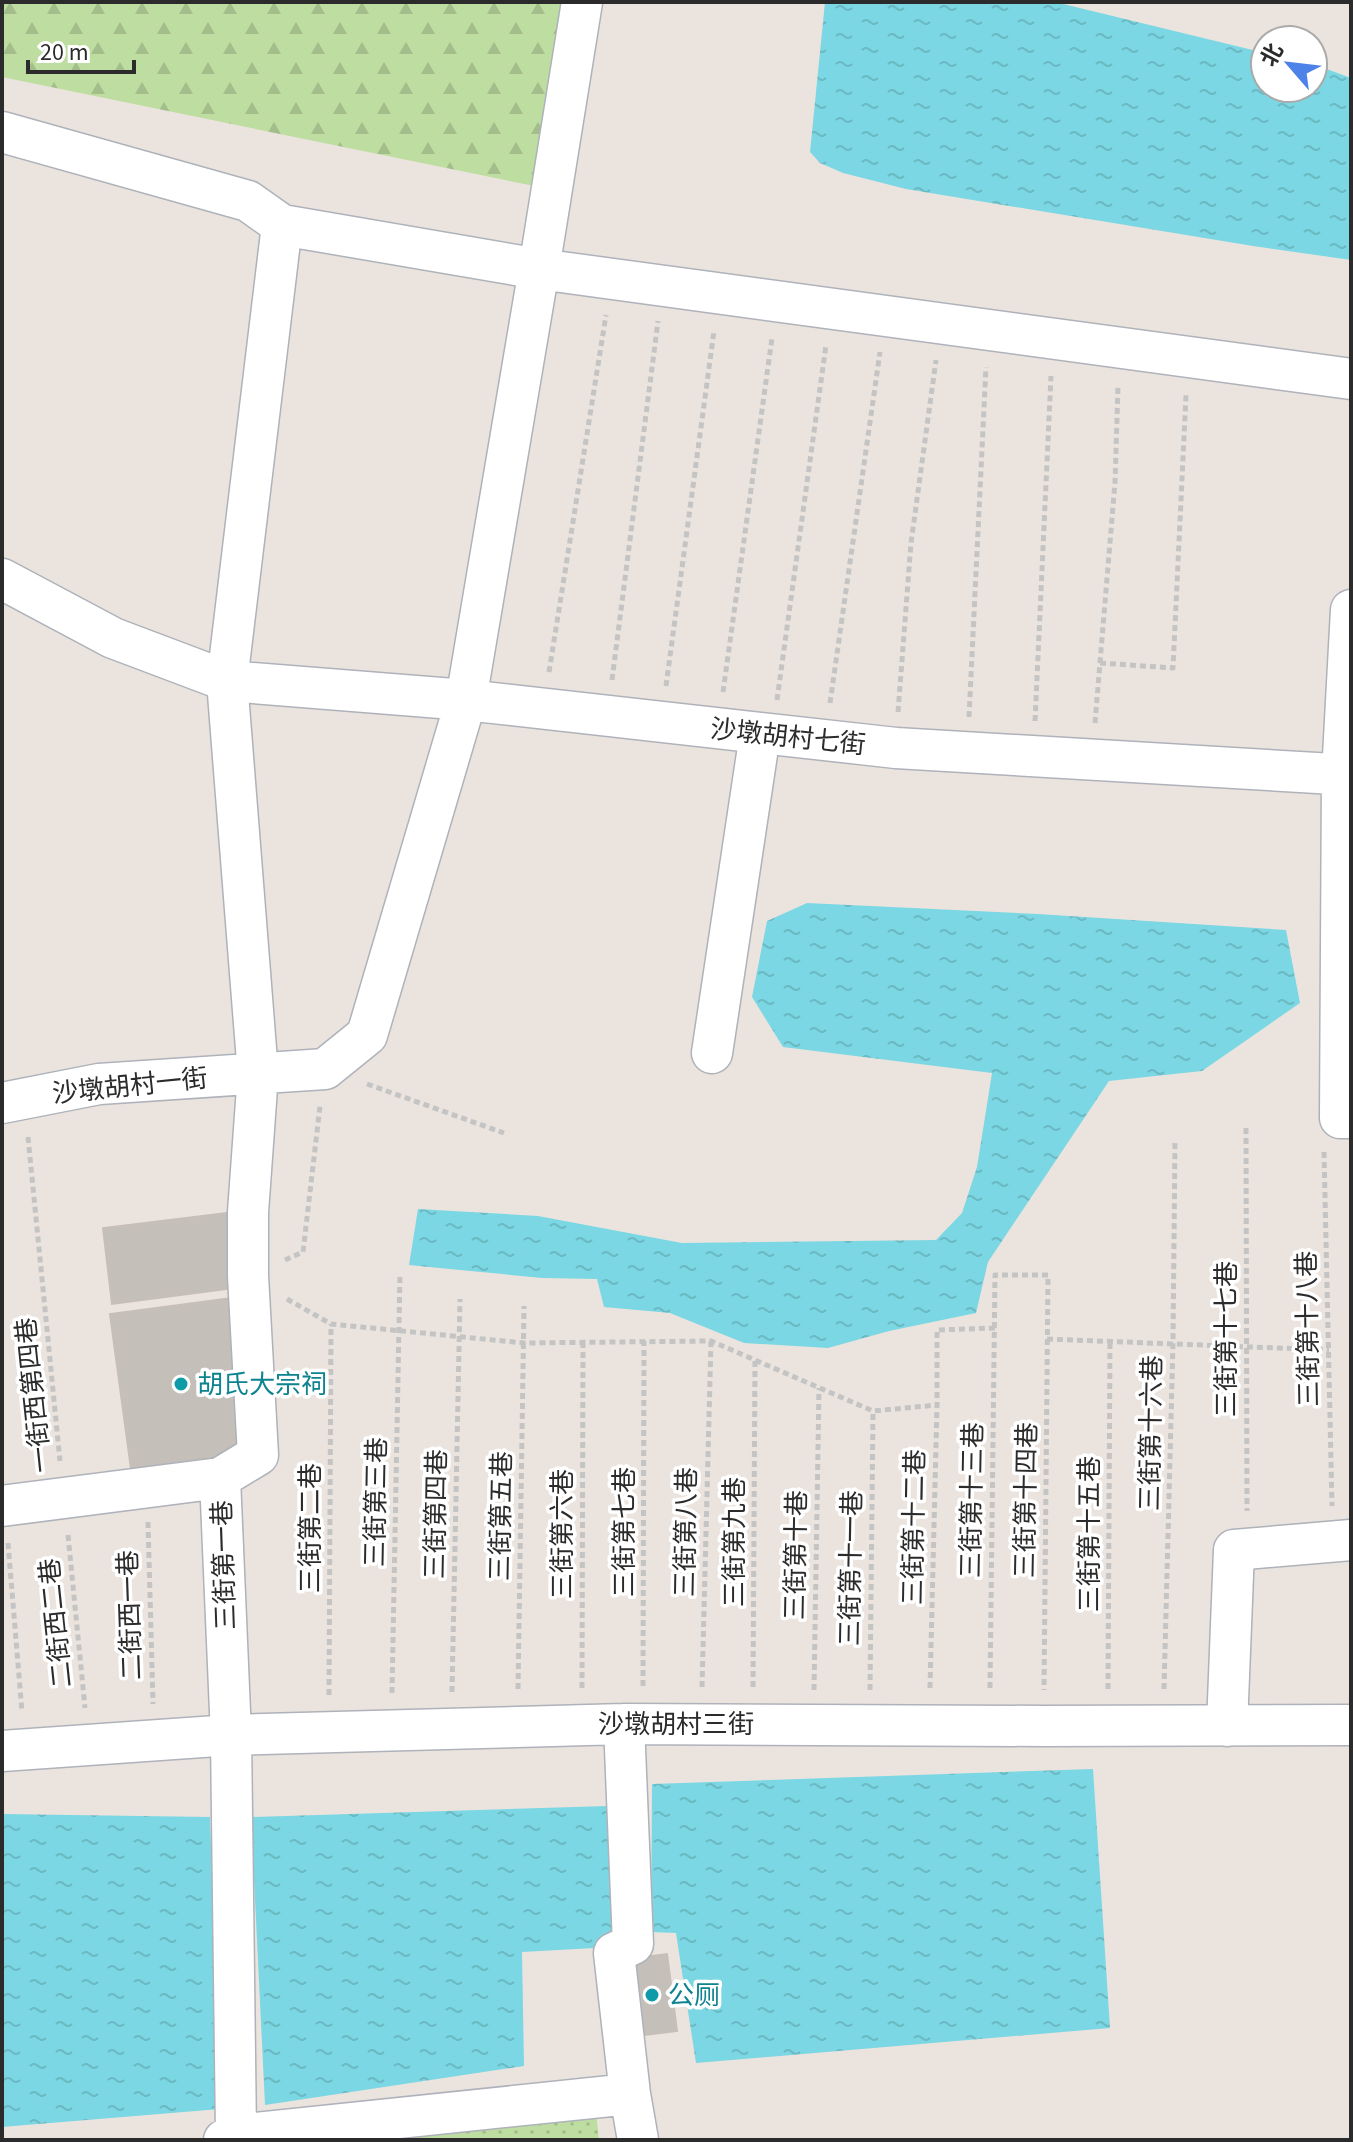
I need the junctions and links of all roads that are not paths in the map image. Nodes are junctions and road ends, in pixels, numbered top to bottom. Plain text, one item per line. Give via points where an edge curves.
1 (582, 2) edge
2 (2, 132) edge
3 (282, 225) junction
4 (539, 269) junction
5 (1351, 379) edge
6 (2, 579) edge
7 (1351, 610) edge
8 (227, 681) junction
9 (466, 700) junction
10 (766, 734) junction
11 (1347, 775) edge
12 (712, 1053) dead end
13 (258, 1074) junction
14 (13, 1101) edge
15 (1346, 1118) edge
16 (220, 1478) junction
17 (4, 1505) edge
18 (1342, 1541) edge
19 (634, 1724) junction
20 (1351, 1725) edge
21 (1227, 1726) junction
22 (231, 1735) junction
23 (14, 1750) edge
24 (630, 2094) junction
25 (230, 2138) edge
26 (638, 2140) edge

1 - 4 street
2 - 3 street via 248,201
3 - 4 street
3 - 8 street
4 - 5 street
4 - 9 street
6 - 8 street, 沙墩胡村七街 via 113,638
7 - 11 street
8 - 9 street, 沙墩胡村七街
8 - 13 street
9 - 10 street, 沙墩胡村七街
9 - 13 street, 沙墩胡村一街 via 367,1035 325,1069
10 - 11 street, 沙墩胡村七街 via 896,748
10 - 12 street
11 - 15 street
13 - 14 street, 沙墩胡村一街 via 99,1084
13 - 16 street, 三街第一巷 via 248,1212 258,1455
16 - 17 street
16 - 22 street, 三街第一巷
18 - 21 street via 1234,1550
19 - 21 street, 沙墩胡村三街
19 - 22 street, 沙墩胡村三街
19 - 24 street via 633,1944 614,1953
20 - 21 street, 沙墩胡村三街
22 - 23 street, 沙墩胡村三街
22 - 25 street, 三街第一巷 via 235,1991
24 - 25 street
24 - 26 street

